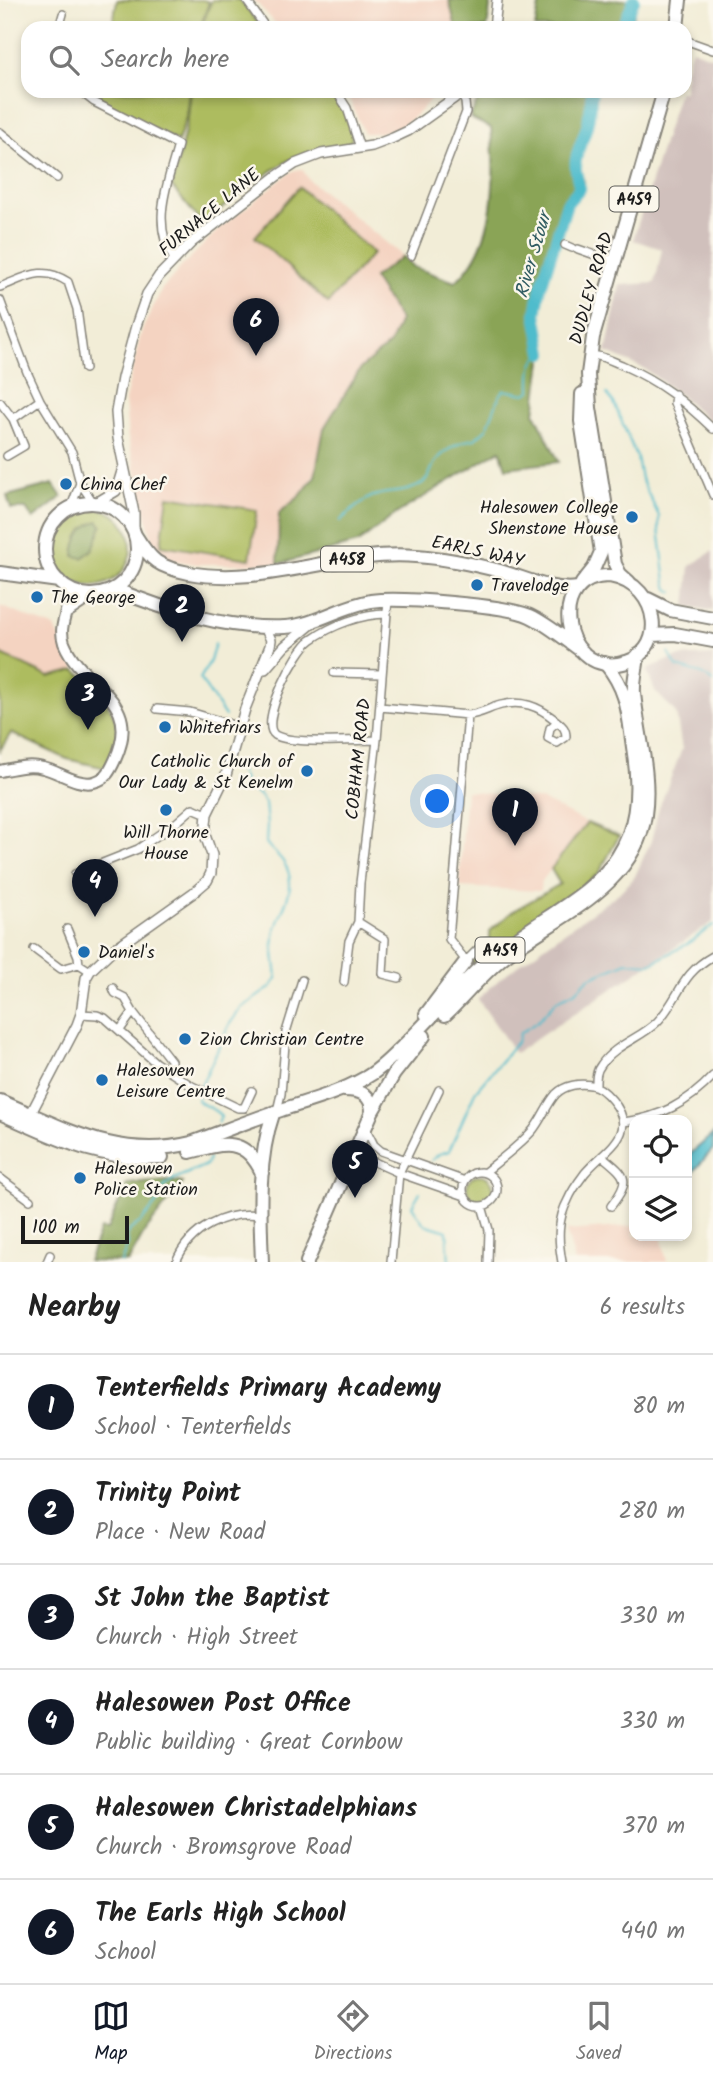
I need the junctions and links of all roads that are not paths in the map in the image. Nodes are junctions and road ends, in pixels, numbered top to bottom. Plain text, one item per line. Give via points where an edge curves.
1 (246, 0) edge
2 (498, 0) edge
3 (680, 0) edge
4 (63, 14) dead end
5 (61, 21) edge
6 (261, 21) edge
7 (496, 21) edge
8 (678, 21) edge
9 (692, 42) edge
10 (713, 50) edge
11 (89, 98) edge
12 (341, 98) edge
13 (454, 98) edge
14 (464, 98) edge
15 (662, 98) edge
16 (0, 132) edge
17 (360, 148) junction
18 (57, 178) dead end
19 (572, 247) dead end
20 (411, 256) dead end
21 (606, 258) junction
22 (174, 259) junction
23 (0, 287) edge
24 (0, 300) edge
25 (590, 355) junction
26 (85, 369) dead end
27 (588, 374) junction
28 (675, 394) junction
29 (40, 400) junction
30 (0, 402) edge
31 (13, 419) junction
32 (713, 429) edge
33 (7, 456) dead end
34 (124, 468) junction
35 (80, 482) junction
36 (713, 495) edge
37 (94, 502) junction
38 (71, 507) junction
39 (135, 532) junction
40 (45, 547) junction
41 (0, 573) edge
42 (20, 576) junction
43 (629, 582) junction
44 (61, 583) junction
45 (580, 586) junction
46 (114, 589) junction
47 (93, 595) junction
48 (648, 599) junction
49 (388, 600) junction
50 (66, 613) junction
51 (387, 614) junction
52 (713, 618) edge
53 (318, 620) junction
54 (265, 627) junction
55 (652, 635) junction
56 (713, 641) edge
57 (583, 652) junction
58 (638, 656) junction
59 (605, 663) junction
60 (334, 673) dead end
61 (382, 674) junction
62 (260, 675) junction
63 (380, 707) junction
64 (158, 709) dead end
65 (468, 715) junction
66 (557, 722) dead end
67 (240, 727) junction
68 (377, 740) junction
69 (0, 771) edge
70 (642, 795) junction
71 (207, 814) junction
72 (75, 874) dead end
73 (358, 922) junction
74 (66, 929) dead end
75 (486, 941) dead end
76 (34, 949) dead end
77 (713, 957) edge
78 (466, 961) junction
79 (79, 964) junction
80 (90, 971) junction
81 (399, 978) dead end
82 (302, 981) dead end
83 (344, 982) dead end
84 (113, 989) dead end
85 (133, 1013) junction
86 (81, 1014) junction
87 (120, 1030) junction
88 (411, 1038) junction
89 (166, 1069) junction
90 (713, 1076) edge
91 (596, 1085) junction
92 (339, 1090) junction
93 (439, 1090) dead end
94 (252, 1091) dead end
95 (0, 1101) edge
96 (275, 1112) junction
97 (372, 1112) junction
98 (0, 1113) edge
99 (28, 1119) junction
100 (624, 1122) junction
101 (366, 1129) junction
102 (602, 1156) junction
103 (407, 1160) junction
104 (348, 1169) junction
105 (485, 1172) junction
106 (262, 1173) junction
107 (399, 1173) junction
108 (0, 1178) edge
109 (465, 1181) junction
110 (465, 1196) junction
111 (30, 1200) dead end
112 (482, 1206) junction
113 (611, 1206) dead end
114 (261, 1214) junction
115 (177, 1262) edge
116 (262, 1262) edge
117 (307, 1262) edge
118 (391, 1262) edge
119 (488, 1262) edge
120 (562, 1262) edge

1 - 6 street
2 - 7 street
3 - 8 main road
4 - 5 street
9 - 10 street
11 - 22 street via 178,145 161,223
12 - 17 street
13 - 17 street, FURNACE LANE via 408,131
14 - 20 street via 466,113
15 - 21 main road, DUDLEY ROAD / A459
16 - 18 street
17 - 22 street, FURNACE LANE via 295,164
19 - 21 street
21 - 25 main road, DUDLEY ROAD / A459
22 - 34 street, FURNACE LANE via 147,294 122,378 116,412
23 - 26 street via 39,272 68,282 77,309
24 - 29 street
25 - 27 main road, DUDLEY ROAD / A459
25 - 28 street via 650,377
27 - 43 main road, A459 via 612,550 620,574
27 - 45 main road, A459 via 581,422 601,552
28 - 32 street
28 - 36 street via 674,403
29 - 31 street
29 - 35 street via 72,452
30 - 31 street
31 - 33 street via 24,446
34 - 37 street via 116,491
34 - 39 street, FURNACE LANE
35 - 37 street
35 - 38 street
37 - 38 main road
37 - 39 main road, A458 via 118,511
38 - 40 main road via 52,524
39 - 45 main road, EARLS WAY / A458 via 159,565 192,574 254,577 359,557 416,556 463,562 558,589
39 - 46 main road via 134,566
40 - 42 main road via 40,561
40 - 44 main road via 48,565
41 - 42 main road
42 - 44 main road
43 - 45 main road, A458 via 603,576
43 - 48 main road
44 - 47 main road
44 - 50 main road
45 - 57 main road via 569,609 568,625
46 - 47 main road
46 - 54 main road via 200,617
47 - 50 main road
48 - 52 main road via 670,610
48 - 55 main road
49 - 51 street, COBHAM ROAD
49 - 53 main road via 362,603
49 - 57 main road via 519,612
50 - 69 main road via 61,634 74,663 109,694 122,722 122,746 108,775 94,782 83,783 40,767
51 - 61 street, COBHAM ROAD
51 - 68 street via 350,620 311,639 301,649 270,717 272,733 283,738
53 - 54 main road
53 - 62 street via 285,646
54 - 62 street via 271,640
55 - 56 main road
55 - 58 main road
57 - 59 main road
58 - 59 main road via 618,664
58 - 70 main road, A459 via 633,689 646,773
59 - 70 main road, A459 via 625,695
60 - 61 street
61 - 63 street, COBHAM ROAD
62 - 67 street
63 - 65 street
63 - 68 street, COBHAM ROAD
64 - 67 street via 190,712
65 - 66 street via 523,703 543,710
65 - 78 street via 449,939
67 - 71 street via 226,775
68 - 73 street, COBHAM ROAD
70 - 88 main road, A459 via 626,843 598,881 496,953
70 - 97 main road, A459 via 639,838 608,884 504,957 420,1040
71 - 72 street via 193,807 138,849
71 - 80 street via 205,835 212,855 207,881
73 - 81 street via 385,939 383,974
73 - 83 street, COBHAM ROAD via 349,941
74 - 79 street
75 - 78 street
76 - 79 street via 61,969
77 - 91 street via 690,972 656,1023 602,1063
78 - 88 main road
79 - 80 street
80 - 86 street
82 - 96 street via 286,1032
84 - 85 street
85 - 87 street
85 - 89 street via 171,1061
86 - 87 street via 99,1016
86 - 99 street
87 - 89 street
88 - 92 main road, A459 via 370,1076
89 - 94 street via 238,1108 244,1108
90 - 100 street via 673,1108
91 - 100 street via 615,1104
91 - 105 street via 579,1084 556,1094 533,1130
92 - 96 main road
92 - 97 main road via 366,1095
93 - 103 street
95 - 99 main road
96 - 99 main road via 191,1143 141,1149 104,1144
96 - 106 main road via 264,1139
97 - 101 main road, A459
98 - 99 main road
99 - 106 main road via 85,1149 117,1157 171,1156 229,1144 252,1154
100 - 102 street via 614,1146
101 - 103 street via 381,1151
101 - 104 main road, A459
102 - 113 street via 625,1180
102 - 120 street via 579,1182 561,1216
103 - 107 street
103 - 109 street
104 - 107 street via 372,1161
104 - 117 main road, A459
105 - 109 street via 472,1173
105 - 112 street via 496,1187 492,1201
106 - 114 main road
107 - 110 street
107 - 118 street
108 - 111 street
109 - 110 street
110 - 112 street
112 - 119 street via 489,1230
114 - 115 street via 230,1215 198,1231
114 - 116 main road

